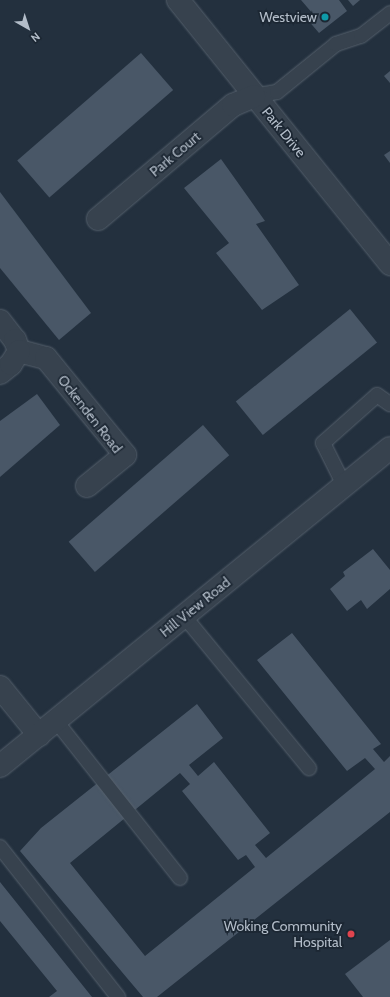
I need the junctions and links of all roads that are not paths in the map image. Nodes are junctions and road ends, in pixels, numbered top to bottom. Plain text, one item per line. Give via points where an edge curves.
1 (178, 0) edge
2 (390, 13) edge
3 (254, 96) junction
4 (98, 219) dead end
5 (390, 264) edge
6 (0, 321) edge
7 (19, 351) junction
8 (0, 373) edge
9 (390, 404) edge
10 (390, 448) edge
11 (344, 485) junction
12 (87, 486) dead end
13 (184, 616) junction
14 (0, 687) edge
15 (56, 721) junction
16 (39, 735) junction
17 (0, 766) edge
18 (309, 768) dead end
19 (0, 847) edge
20 (180, 878) dead end
21 (118, 997) edge

1 - 3 street, Park Drive
2 - 3 lane via 361,36 336,44 276,92
3 - 4 street, Park Court via 233,105
3 - 5 street, Park Drive
6 - 7 street via 15,340
7 - 8 street via 11,364
7 - 12 street, Ockenden Road via 46,358 125,455
9 - 11 lane via 377,396 323,442
10 - 11 street, Hill View Road
11 - 13 street, Hill View Road
13 - 15 street, Hill View Road
13 - 18 lane
14 - 16 street
15 - 16 street, Hill View Road
15 - 20 lane
16 - 17 street, Hill View Road
19 - 21 lane

